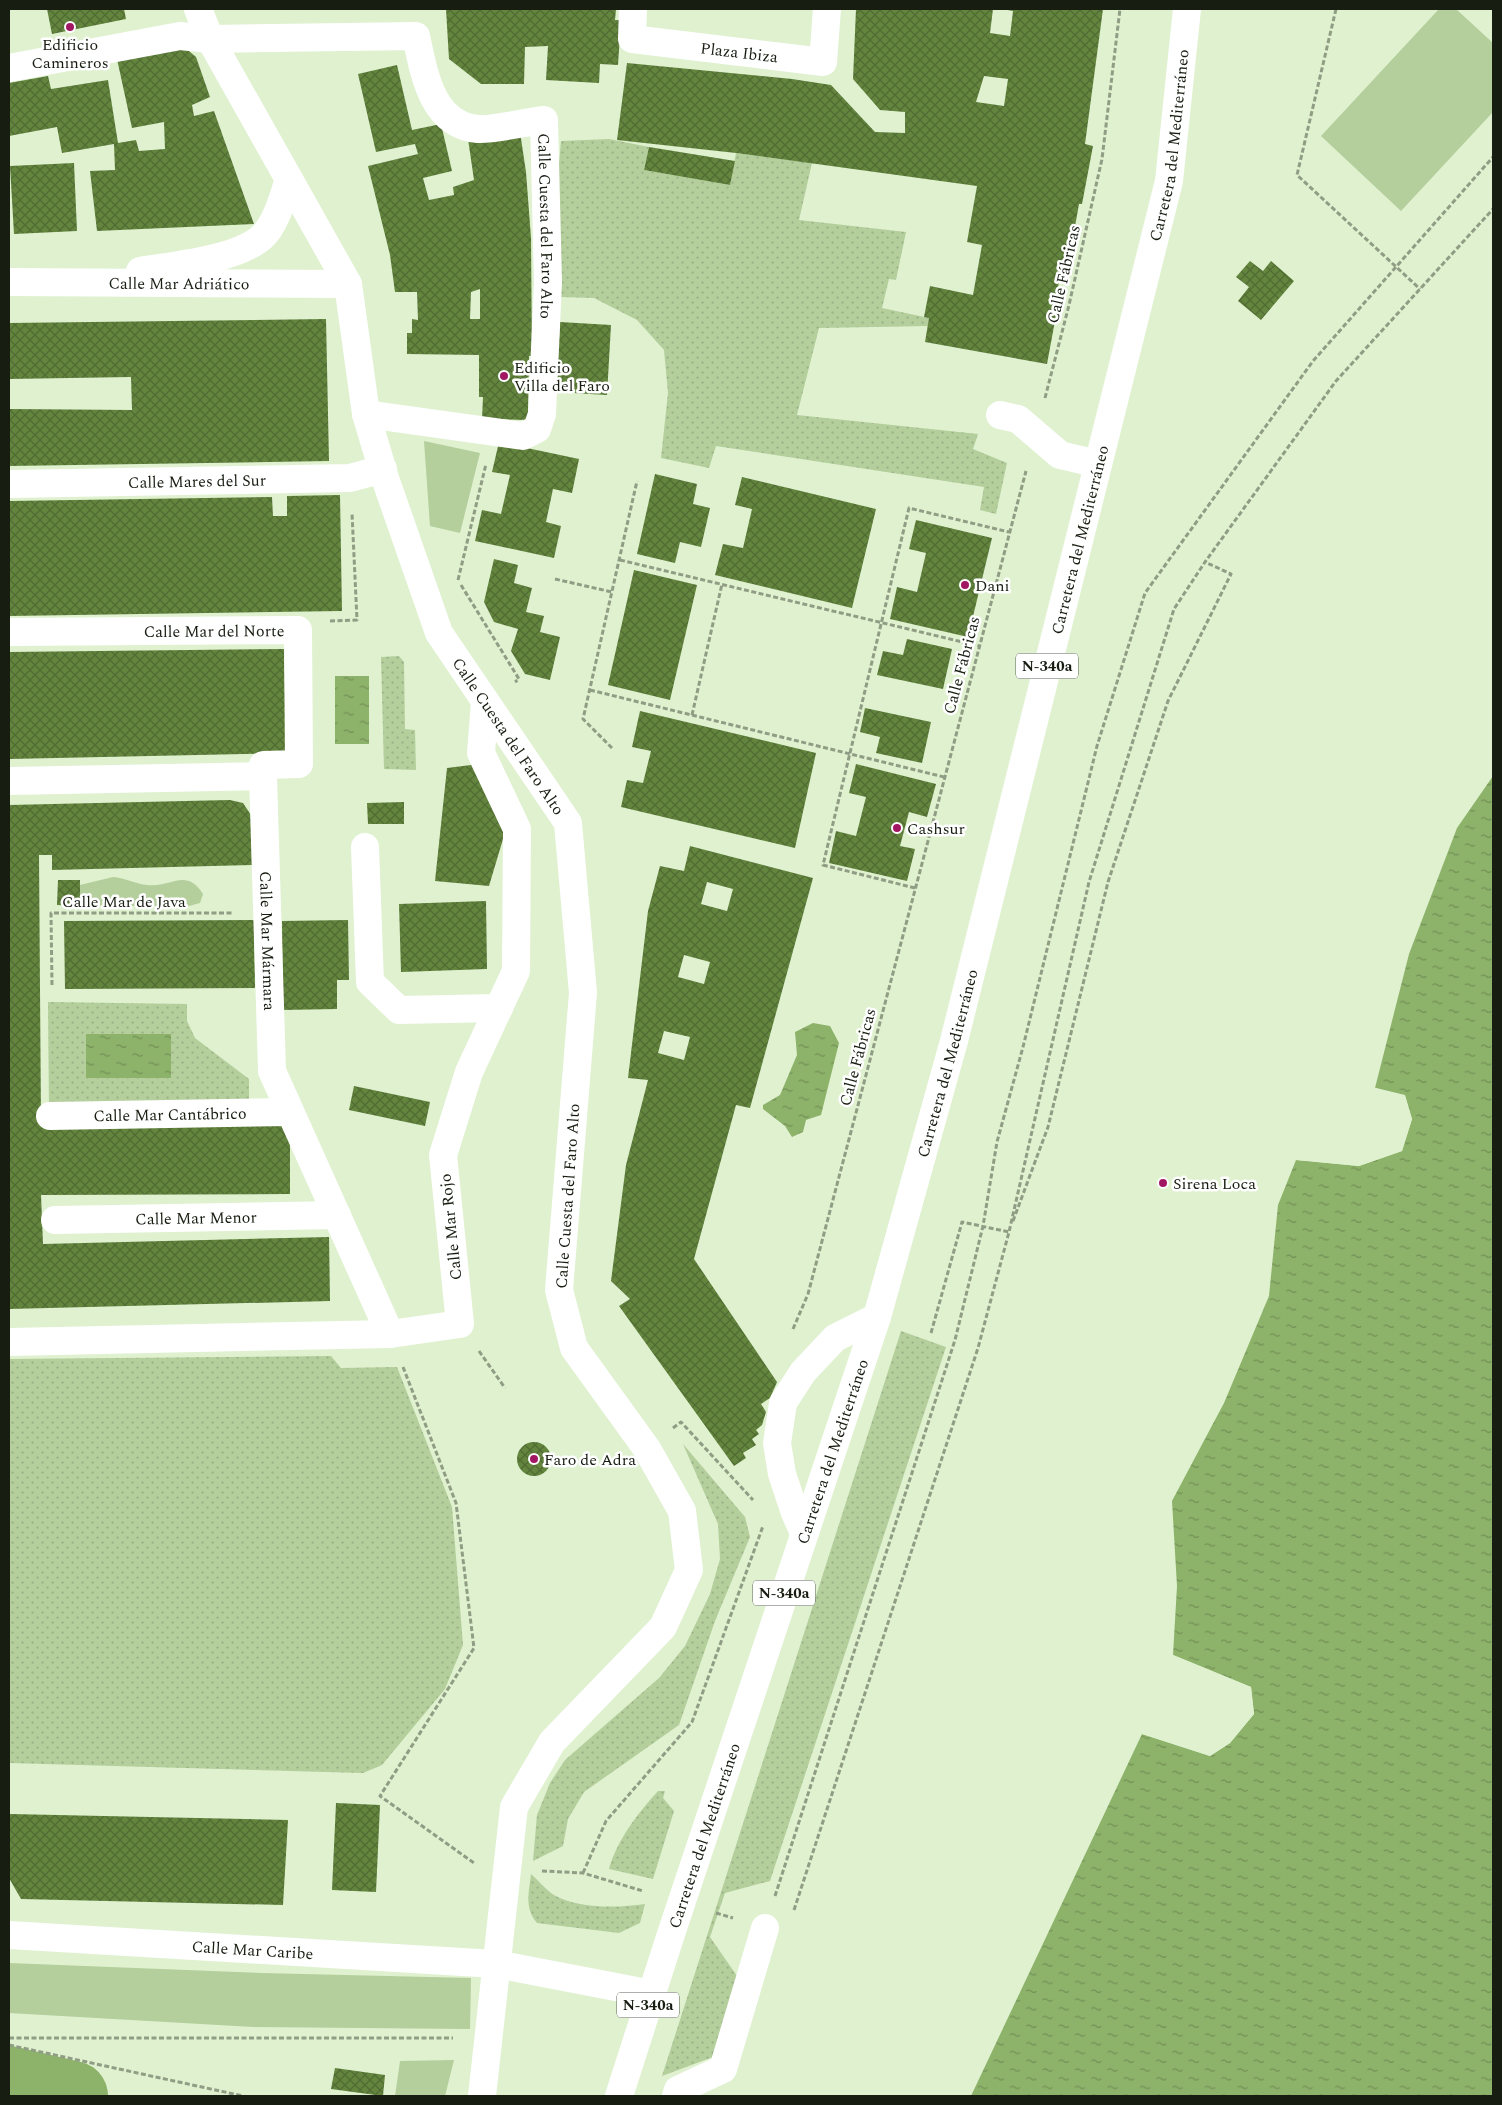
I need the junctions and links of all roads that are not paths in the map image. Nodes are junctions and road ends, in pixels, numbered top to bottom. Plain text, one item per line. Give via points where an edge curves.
1 (198, 9) edge
2 (633, 9) edge
3 (827, 9) edge
4 (1187, 9) edge
5 (210, 38) junction
6 (9, 68) edge
7 (289, 179) junction
8 (9, 282) edge
9 (80, 283) junction
10 (348, 284) junction
11 (366, 414) junction
12 (1000, 415) dead end
13 (1098, 464) junction
14 (383, 469) junction
15 (9, 484) edge
16 (9, 632) edge
17 (485, 700) junction
18 (263, 776) junction
19 (9, 781) edge
20 (365, 847) dead end
21 (499, 1008) junction
22 (290, 1112) junction
23 (50, 1116) dead end
24 (336, 1215) junction
25 (55, 1220) dead end
26 (877, 1317) junction
27 (390, 1334) junction
28 (9, 1342) edge
29 (804, 1533) junction
30 (765, 1928) road end
31 (9, 1935) edge
32 (496, 1964) junction
33 (652, 1994) junction
34 (622, 2086) edge
35 (482, 2096) edge
36 (676, 2096) edge

1 - 5 main road, Calle Cuesta del Faro Alto
2 - 3 main road, Plaza Ibiza via 632,39 823,62
4 - 13 main road, Carretera del Mediterráneo / N-340a via 1169,182
5 - 6 main road via 180,36
5 - 7 main road, Calle Cuesta del Faro Alto
5 - 11 main road, Calle Cuesta del Faro Alto via 416,36 428,89 442,111 461,124 478,129 544,120 548,282 542,414 537,429 523,436
7 - 9 main road via 278,213 262,237 234,253
7 - 10 main road, Calle Cuesta del Faro Alto
8 - 9 main road, Calle Mar Adriático
9 - 10 main road, Calle Mar Adriático
10 - 11 main road, Calle Cuesta del Faro Alto
11 - 14 main road, Calle Cuesta del Faro Alto
12 - 13 main road via 1018,419 1060,455
13 - 26 main road, Carretera del Mediterráneo / N-340a via 954,1040
14 - 15 main road, Calle Mares del Sur via 350,478
14 - 17 main road, Calle Cuesta del Faro Alto via 439,633
16 - 18 main road, Calle Mar del Norte via 298,630 299,764 263,765
17 - 21 main road, Calle Mar Rojo via 481,753 517,829 516,971
17 - 32 main road, Calle Cuesta del Faro Alto via 568,824 583,993 558,1290 574,1348 647,1448 682,1511 689,1570 663,1627 552,1742 514,1807
18 - 19 main road
18 - 22 main road, Calle Mar Mármara via 272,1071
20 - 21 main road via 370,982 399,1010
21 - 27 main road, Calle Mar Rojo via 469,1072 443,1155 460,1324
22 - 23 main road, Calle Mar Cantábrico
22 - 24 main road, Calle Mar Mármara
24 - 25 main road, Calle Mar Menor
24 - 27 main road, Calle Mar Mármara
26 - 29 main road, Carretera del Mediterráneo / N-340a
26 - 29 main road via 835,1338 803,1372 783,1403 777,1443 782,1474
27 - 28 main road
29 - 33 main road, Carretera del Mediterráneo / N-340a
30 - 36 main road via 723,2069 678,2090
31 - 32 main road, Calle Mar Caribe
32 - 33 main road, Calle Mar Caribe
32 - 35 main road, Calle Cuesta del Faro Alto
33 - 34 main road, Carretera del Mediterráneo / N-340a

